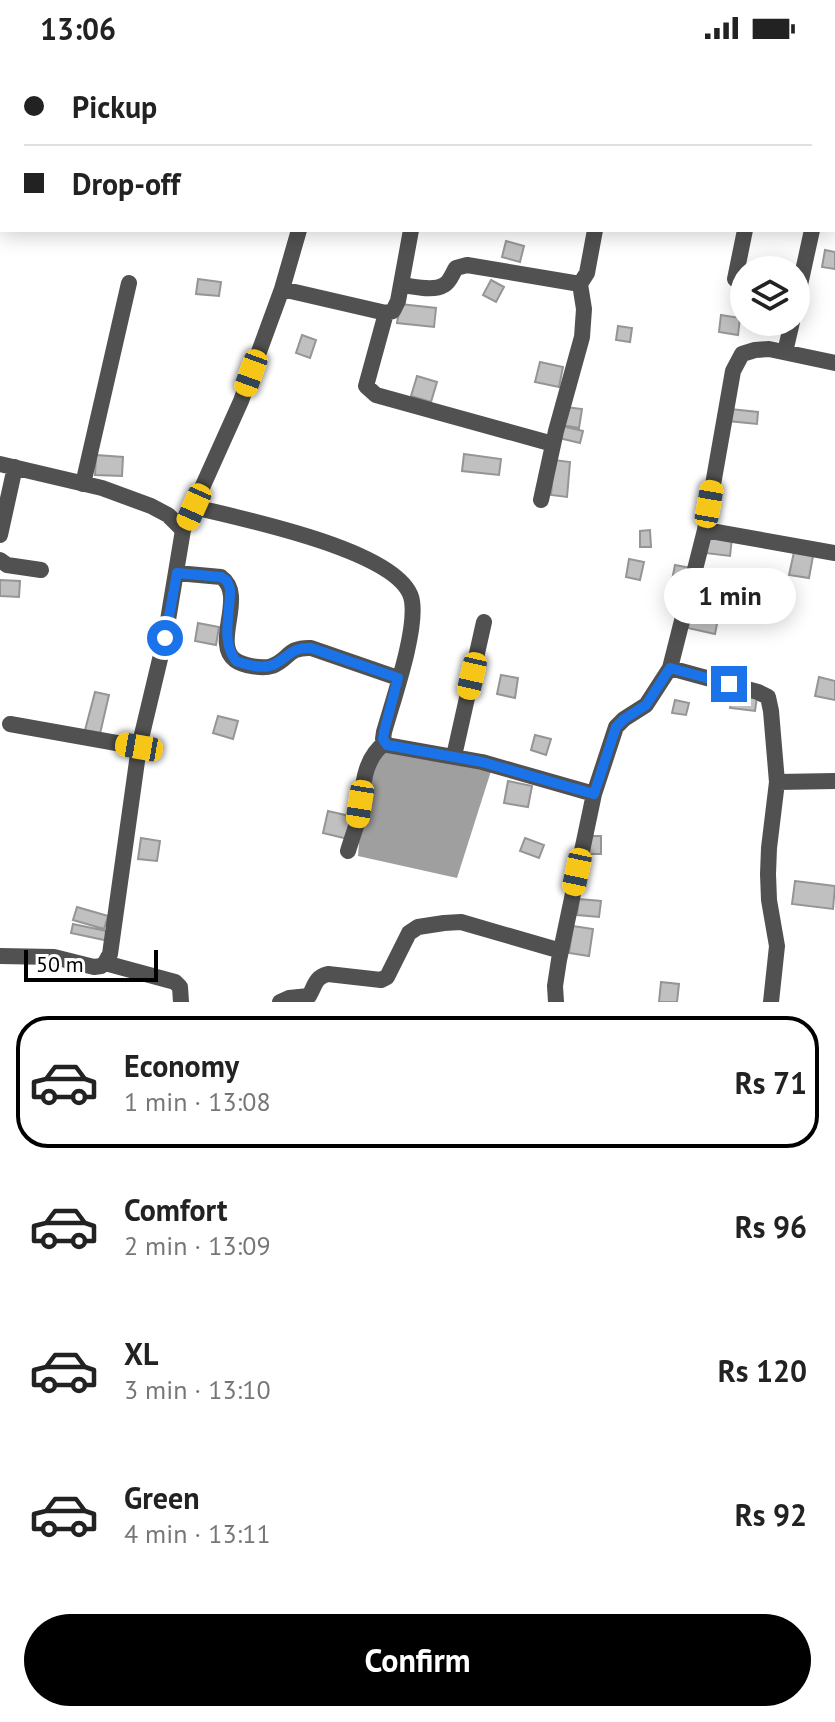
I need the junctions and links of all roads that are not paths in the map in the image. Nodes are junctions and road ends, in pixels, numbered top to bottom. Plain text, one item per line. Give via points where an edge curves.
1 (298, 232) edge
2 (411, 232) edge
3 (595, 232) edge
4 (745, 232) edge
5 (812, 232) edge
6 (740, 256) edge
7 (806, 256) edge
8 (129, 283) dead end
9 (580, 284) junction
10 (401, 285) junction
11 (282, 289) junction
12 (386, 313) junction
13 (789, 336) edge
14 (785, 352) junction
15 (835, 363) edge
16 (553, 444) junction
17 (8, 466) edge
18 (83, 484) junction
19 (541, 500) dead end
20 (194, 507) junction
21 (183, 530) junction
22 (705, 530) junction
23 (0, 535) edge
24 (835, 553) edge
25 (0, 560) edge
26 (41, 570) dead end
27 (177, 573) junction
28 (484, 622) dead end
29 (670, 668) junction
30 (398, 678) junction
31 (10, 724) dead end
32 (385, 743) junction
33 (139, 747) junction
34 (454, 756) junction
35 (835, 781) edge
36 (777, 782) junction
37 (594, 794) junction
38 (348, 851) dead end
39 (561, 951) junction
40 (0, 956) edge
41 (105, 963) junction
42 (181, 1002) edge
43 (280, 1002) edge
44 (556, 1002) edge
45 (771, 1002) edge

1 - 11 street
2 - 10 street
3 - 9 street
4 - 6 street
5 - 7 street
8 - 18 street
9 - 10 street via 467,265 456,268 442,287
9 - 16 street via 582,337
10 - 12 street via 393,311
11 - 12 street
11 - 20 street
12 - 16 street via 366,386 376,395
13 - 14 street
14 - 15 street
14 - 22 street via 742,354 733,371
16 - 19 street
17 - 18 street
17 - 23 street
18 - 21 street via 151,506
20 - 21 street
20 - 30 street via 329,543 373,562 407,586 413,607
21 - 27 street
22 - 24 street
22 - 29 street
25 - 26 street
27 - 30 street via 227,581 227,644 236,661 273,666 293,650 311,648
27 - 33 street
28 - 34 street
29 - 36 street via 768,697
29 - 37 street via 646,705 616,727
30 - 32 street
31 - 33 street
32 - 34 street
32 - 38 street via 365,774
33 - 41 street
34 - 37 street
35 - 36 street
36 - 45 street via 768,874 777,946
37 - 39 street
39 - 43 street via 461,922 418,927 404,941 387,977 328,974 315,981 309,996
39 - 44 street
40 - 41 street via 54,957 94,967
41 - 42 street via 175,982

